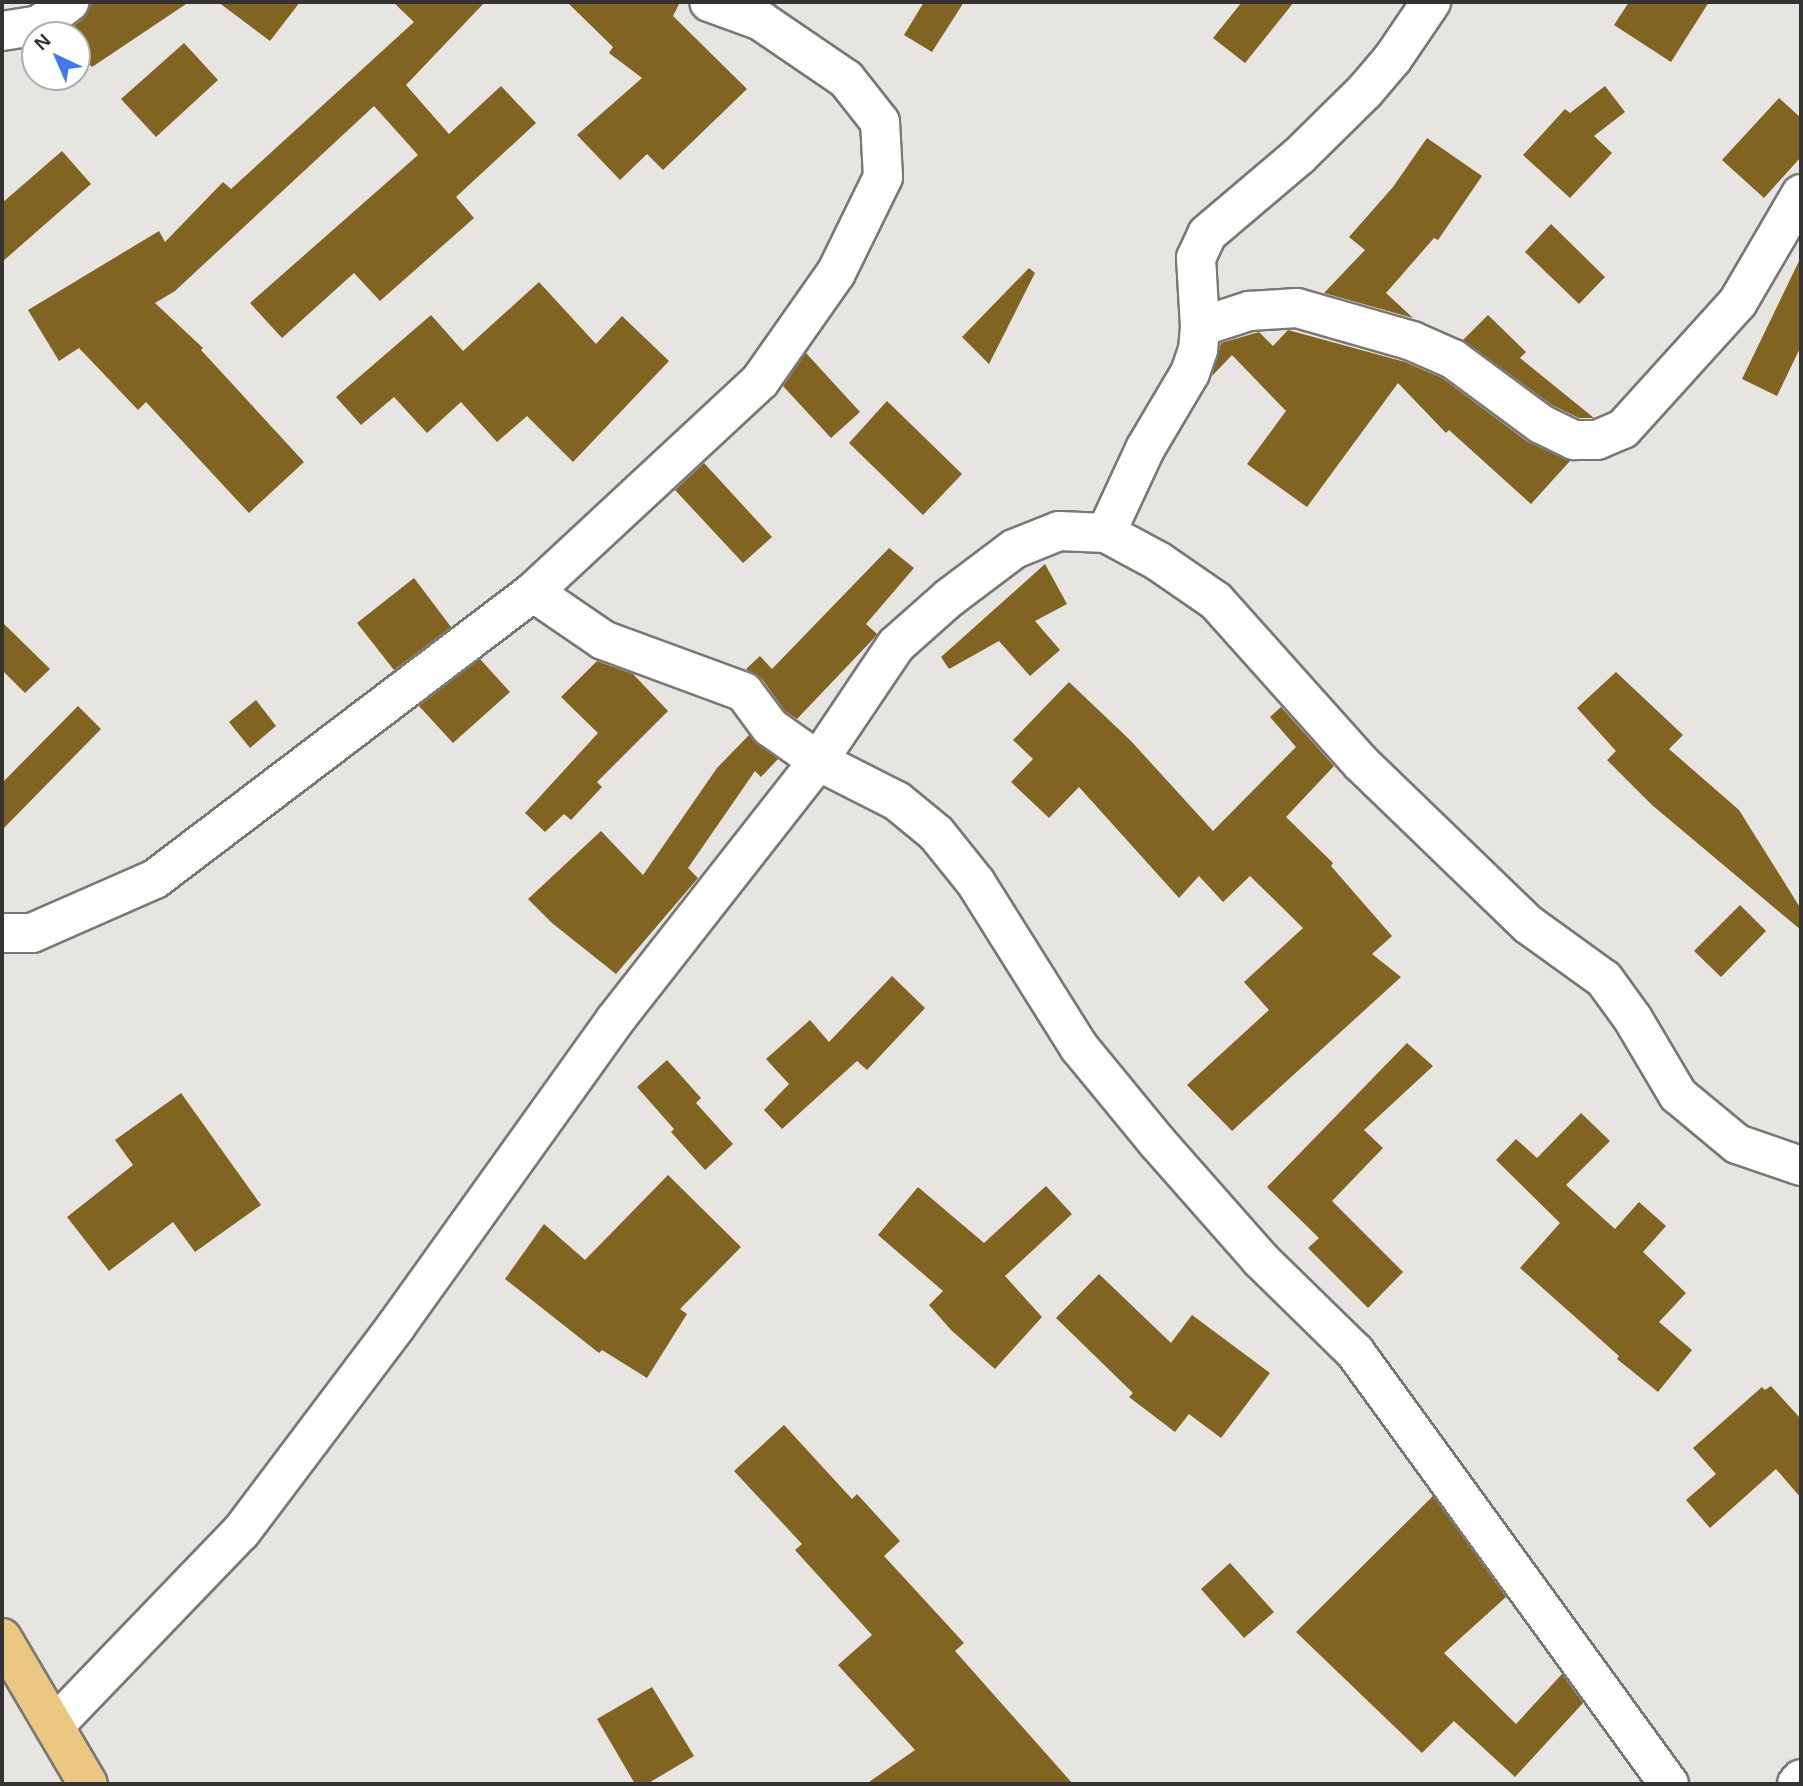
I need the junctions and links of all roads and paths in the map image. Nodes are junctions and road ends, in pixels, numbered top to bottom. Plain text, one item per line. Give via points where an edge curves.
1 (68, 2) edge
2 (709, 2) edge
3 (1431, 2) edge
4 (2, 32) edge
5 (1801, 194) edge
6 (1200, 327) junction
7 (1105, 533) junction
8 (533, 592) junction
9 (818, 761) junction
10 (2, 933) edge
11 (1801, 1166) edge
12 (2, 1638) edge
13 (54, 1726) junction
14 (1801, 1779) edge
15 (88, 1784) edge
16 (1669, 1784) edge
17 (1797, 1784) edge

1 - 4 street via 39,25
2 - 8 street via 761,21 846,79 880,122 883,177 836,273 760,381
3 - 6 street via 1365,91 1299,156 1207,234 1196,258
5 - 6 street via 1738,302 1623,429 1597,440 1574,440 1541,424 1453,359 1399,338 1297,309 1249,311
6 - 7 street via 1191,373 1145,449
7 - 9 street via 1059,531 1014,549 949,598 897,645
7 - 11 street via 1158,561 1216,601 1361,763 1529,925 1604,979 1678,1095 1737,1144
8 - 9 street via 603,640 744,692 770,727
8 - 10 street via 155,879 32,933
9 - 13 street via 615,1020 396,1326 241,1532
9 - 16 street via 897,801 936,833 976,883 1079,1047 1261,1260 1356,1352
12 - 13 highway
13 - 15 highway
14 - 17 street

